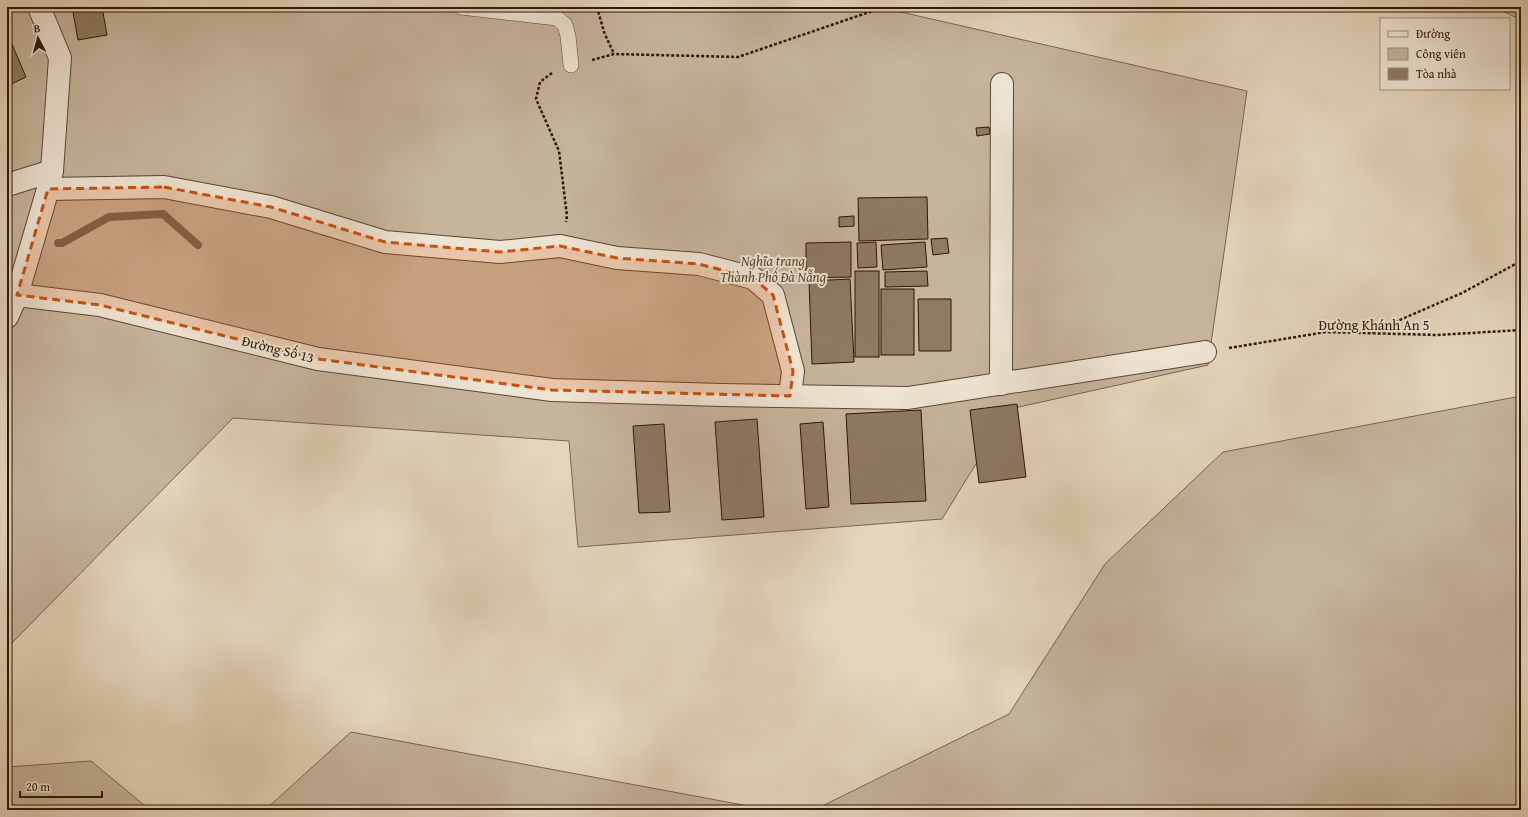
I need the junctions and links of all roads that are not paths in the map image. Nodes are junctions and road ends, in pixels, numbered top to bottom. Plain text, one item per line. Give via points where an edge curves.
1 (39, 7) edge
2 (461, 7) edge
3 (571, 65) road end
4 (1002, 84) dead end
5 (50, 180) junction
6 (7, 184) edge
7 (12, 297) edge
8 (7, 317) edge
9 (1205, 352) road end
10 (1001, 384) junction
11 (790, 396) junction

1 - 5 street via 60,58
2 - 3 lane via 557,18 565,25
4 - 10 street
5 - 6 street
5 - 7 street
5 - 11 street via 164,187 270,207 385,242 500,252 560,246 617,258 699,264 753,278 773,295 793,371
7 - 8 street
7 - 11 street, Đường Số 13 via 100,305 318,359 552,390
9 - 10 street, Đường Số 13
10 - 11 street, Đường Số 13 via 908,398

